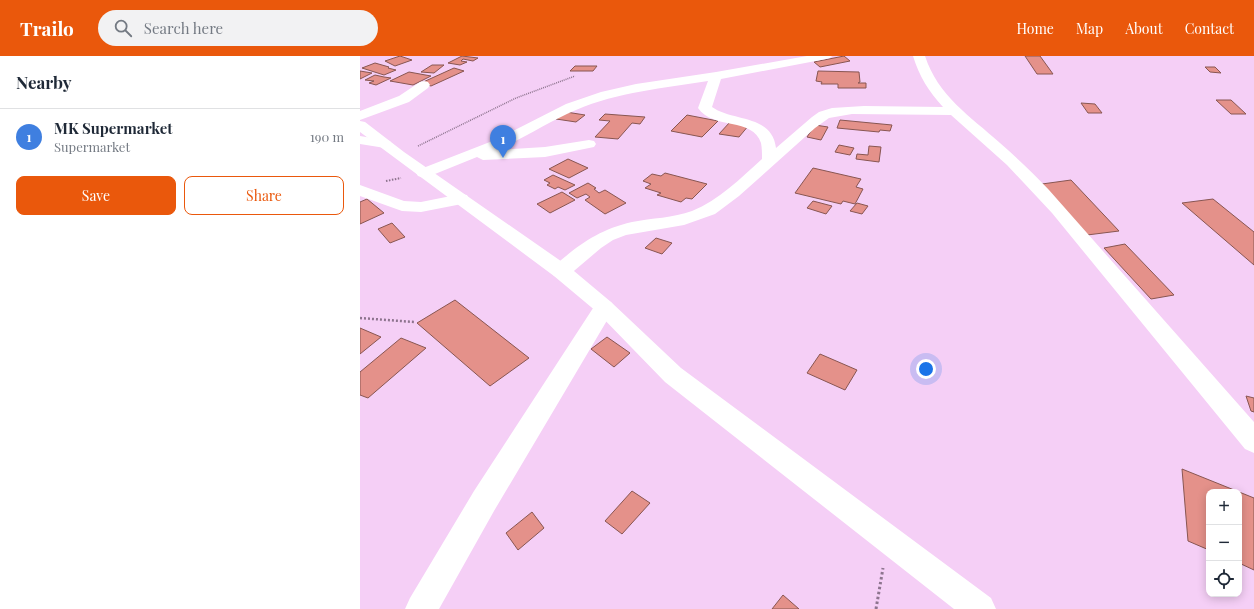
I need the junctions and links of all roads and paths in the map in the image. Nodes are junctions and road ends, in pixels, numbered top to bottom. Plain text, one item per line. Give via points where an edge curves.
1 (826, 56) edge
2 (919, 56) edge
3 (575, 76) dead end
4 (716, 76) junction
5 (424, 85) dead end
6 (954, 111) junction
7 (360, 116) edge
8 (360, 125) edge
9 (360, 140) edge
10 (589, 144) dead end
11 (392, 150) junction
12 (470, 155) junction
13 (770, 160) junction
14 (424, 173) junction
15 (385, 181) dead end
16 (360, 190) edge
17 (460, 199) junction
18 (561, 271) junction
19 (604, 307) junction
20 (360, 318) edge
21 (414, 322) dead end
22 (1254, 441) edge
23 (886, 538) junction
24 (421, 609) edge
25 (876, 609) edge
26 (980, 609) edge

1 - 4 street
2 - 6 street via 930,83
3 - 11 path
4 - 12 street via 606,95 571,107 500,143
4 - 13 street via 705,108 709,112 758,127 770,149
5 - 7 street via 404,99
6 - 13 street via 833,112 804,128 783,151
6 - 22 street via 1019,167 1069,221
8 - 11 street
9 - 11 street
10 - 12 street via 546,152
11 - 14 street
12 - 14 street
13 - 18 street via 731,195 709,210 686,219 624,230 607,236
14 - 15 path
14 - 17 street
16 - 17 street via 402,206 421,207
17 - 18 street
18 - 19 street
19 - 23 street via 674,375
19 - 24 street via 484,501
20 - 21 path
23 - 25 path
23 - 26 street

